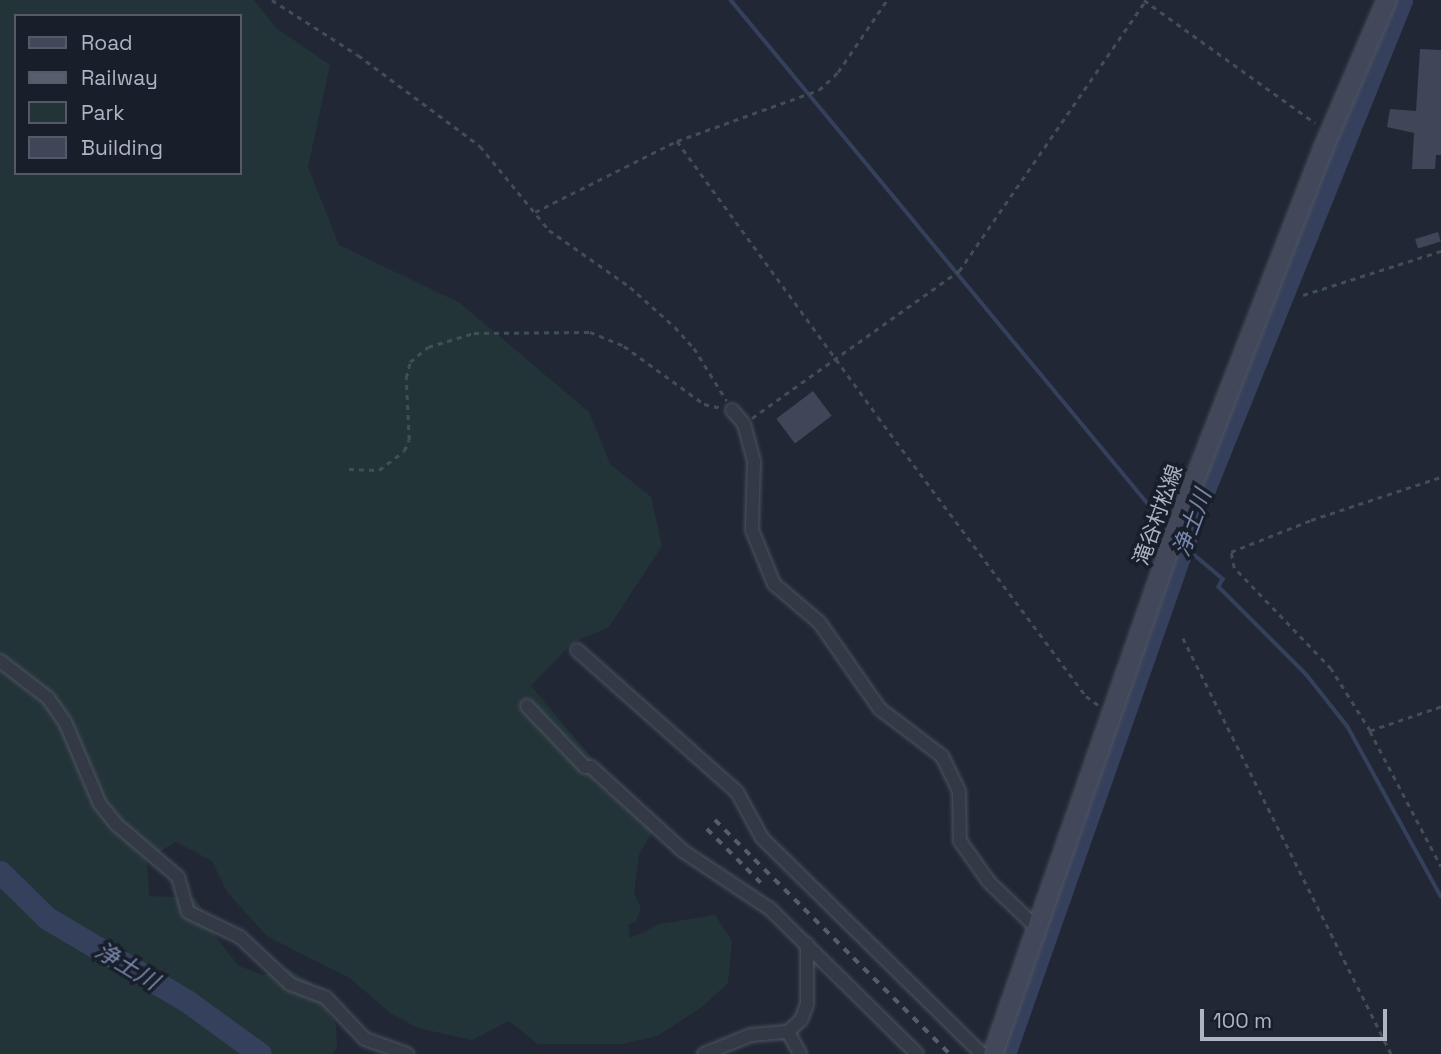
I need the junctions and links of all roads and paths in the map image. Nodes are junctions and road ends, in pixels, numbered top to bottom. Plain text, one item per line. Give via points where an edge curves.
1 (272, 0) edge
2 (887, 0) edge
3 (1145, 0) edge
4 (1387, 0) edge
5 (1315, 123) dead end
6 (677, 141) junction
7 (534, 212) junction
8 (1441, 251) edge
9 (1303, 295) dead end
10 (836, 356) junction
11 (732, 410) junction
12 (744, 424) junction
13 (349, 469) dead end
14 (1441, 477) edge
15 (1183, 638) dead end
16 (577, 650) dead end
17 (0, 662) edge
18 (527, 706) dead end
19 (1441, 707) edge
20 (1114, 711) junction
21 (1370, 731) junction
22 (1441, 866) edge
23 (1038, 929) junction
24 (807, 944) junction
25 (788, 1032) junction
26 (407, 1054) edge
27 (704, 1054) edge
28 (800, 1054) edge
29 (917, 1054) edge
30 (982, 1054) edge
31 (993, 1054) edge
32 (1391, 1054) edge

1 - 7 path via 358,55 480,146 523,193
2 - 6 path via 838,72 819,90
3 - 5 path
3 - 10 path via 959,271
4 - 20 main road, 滝谷村松線 via 1324,147 1178,526
6 - 7 path
6 - 10 path
7 - 11 path via 550,230 630,287 674,327 694,348
8 - 9 path
10 - 12 path
10 - 20 path via 1086,696 1095,705
11 - 12 street
11 - 13 path via 704,404 624,346 590,332 474,333 428,347 410,362 406,378 409,440 399,457 379,470
12 - 23 street via 754,461 752,530 774,584 819,622 880,709 942,756 959,791 960,841 989,882
14 - 21 path via 1231,552 1234,568 1331,670
15 - 32 path
16 - 30 street via 737,792 762,838
17 - 26 street via 48,698 65,722 100,804 116,824 178,877 188,912 240,937 290,984 326,998 365,1039
18 - 24 street via 585,767 591,767 683,851 743,887
19 - 21 path
20 - 23 main road, 滝谷村松線
21 - 22 path
23 - 31 main road, 滝谷村松線
24 - 25 street via 806,1012
24 - 29 street
25 - 27 street via 751,1035
25 - 28 street

